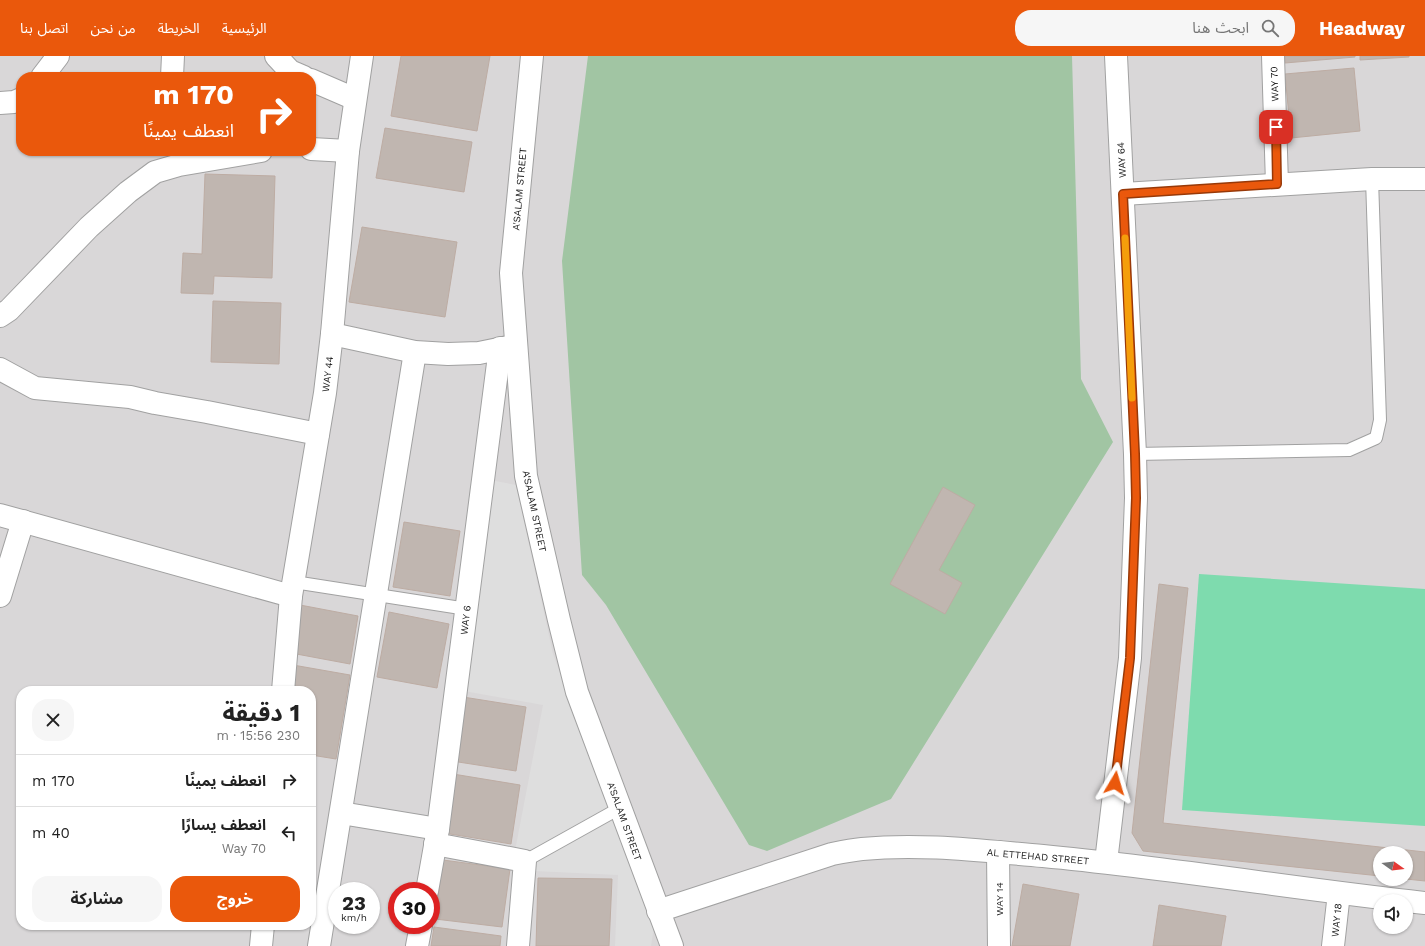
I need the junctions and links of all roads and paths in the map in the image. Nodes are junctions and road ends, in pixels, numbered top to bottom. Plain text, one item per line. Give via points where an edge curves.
1 (58, 56) edge
2 (173, 56) edge
3 (276, 56) edge
4 (362, 56) edge
5 (532, 56) edge
6 (1116, 56) edge
7 (1273, 56) edge
8 (46, 72) edge
9 (172, 72) edge
10 (292, 72) edge
11 (316, 82) edge
12 (355, 99) junction
13 (16, 101) edge
14 (0, 103) edge
15 (316, 149) edge
16 (348, 151) junction
17 (202, 156) edge
18 (178, 158) edge
19 (1372, 179) junction
20 (1425, 179) edge
21 (1277, 184) junction
22 (1123, 194) junction
23 (0, 316) edge
24 (332, 334) junction
25 (508, 347) junction
26 (415, 352) junction
27 (0, 369) edge
28 (318, 434) junction
29 (1135, 454) junction
30 (0, 515) edge
31 (23, 521) junction
32 (292, 589) junction
33 (376, 594) junction
34 (0, 596) edge
35 (467, 609) junction
36 (283, 686) edge
37 (620, 808) junction
38 (341, 813) junction
39 (437, 836) junction
40 (998, 852) junction
41 (525, 861) junction
42 (1106, 862) junction
43 (429, 882) edge
44 (1339, 894) junction
45 (1425, 903) edge
46 (658, 911) junction
47 (263, 930) edge
48 (419, 934) edge
49 (261, 946) edge
50 (319, 946) edge
51 (417, 946) edge
52 (518, 946) edge
53 (672, 946) edge
54 (999, 946) edge
55 (1333, 946) edge

1 - 8 street
2 - 9 street
3 - 10 street
4 - 12 street, WAY 44
5 - 25 street, A'SALAM STREET via 511,273
6 - 22 street, WAY 64
7 - 21 street, WAY 70
11 - 12 street
12 - 16 street, WAY 44
13 - 14 street
15 - 16 street
16 - 24 street, WAY 44
17 - 18 street
18 - 23 street via 128,192 89,227 10,310
19 - 20 street
19 - 21 street
19 - 29 lane via 1380,420 1376,438 1348,450
21 - 22 street
22 - 29 street, WAY 64
24 - 26 street
24 - 28 street, WAY 44
25 - 26 street via 479,353
25 - 35 street, WAY 6
25 - 37 street, A'SALAM STREET via 526,476 577,692
26 - 33 street
27 - 28 street via 35,388 130,397
28 - 32 street, WAY 44
29 - 42 street, WAY 64 via 1136,498 1130,658
30 - 31 street
31 - 32 street
31 - 34 street
32 - 33 lane
32 - 36 street, WAY 44
33 - 35 lane
33 - 38 street
35 - 39 street, WAY 6
37 - 41 lane
37 - 46 street, A'SALAM STREET
38 - 39 street
38 - 50 street
39 - 41 street
39 - 43 street, WAY 6
40 - 42 street, AL ETTEHAD STREET
40 - 46 street, AL ETTEHAD STREET via 912,847 861,849 832,854
40 - 54 street, WAY 14
41 - 52 street
42 - 44 street, AL ETTEHAD STREET
44 - 45 street, AL ETTEHAD STREET
44 - 55 street, WAY 18
46 - 53 street, A'SALAM STREET
47 - 49 street
48 - 51 street

